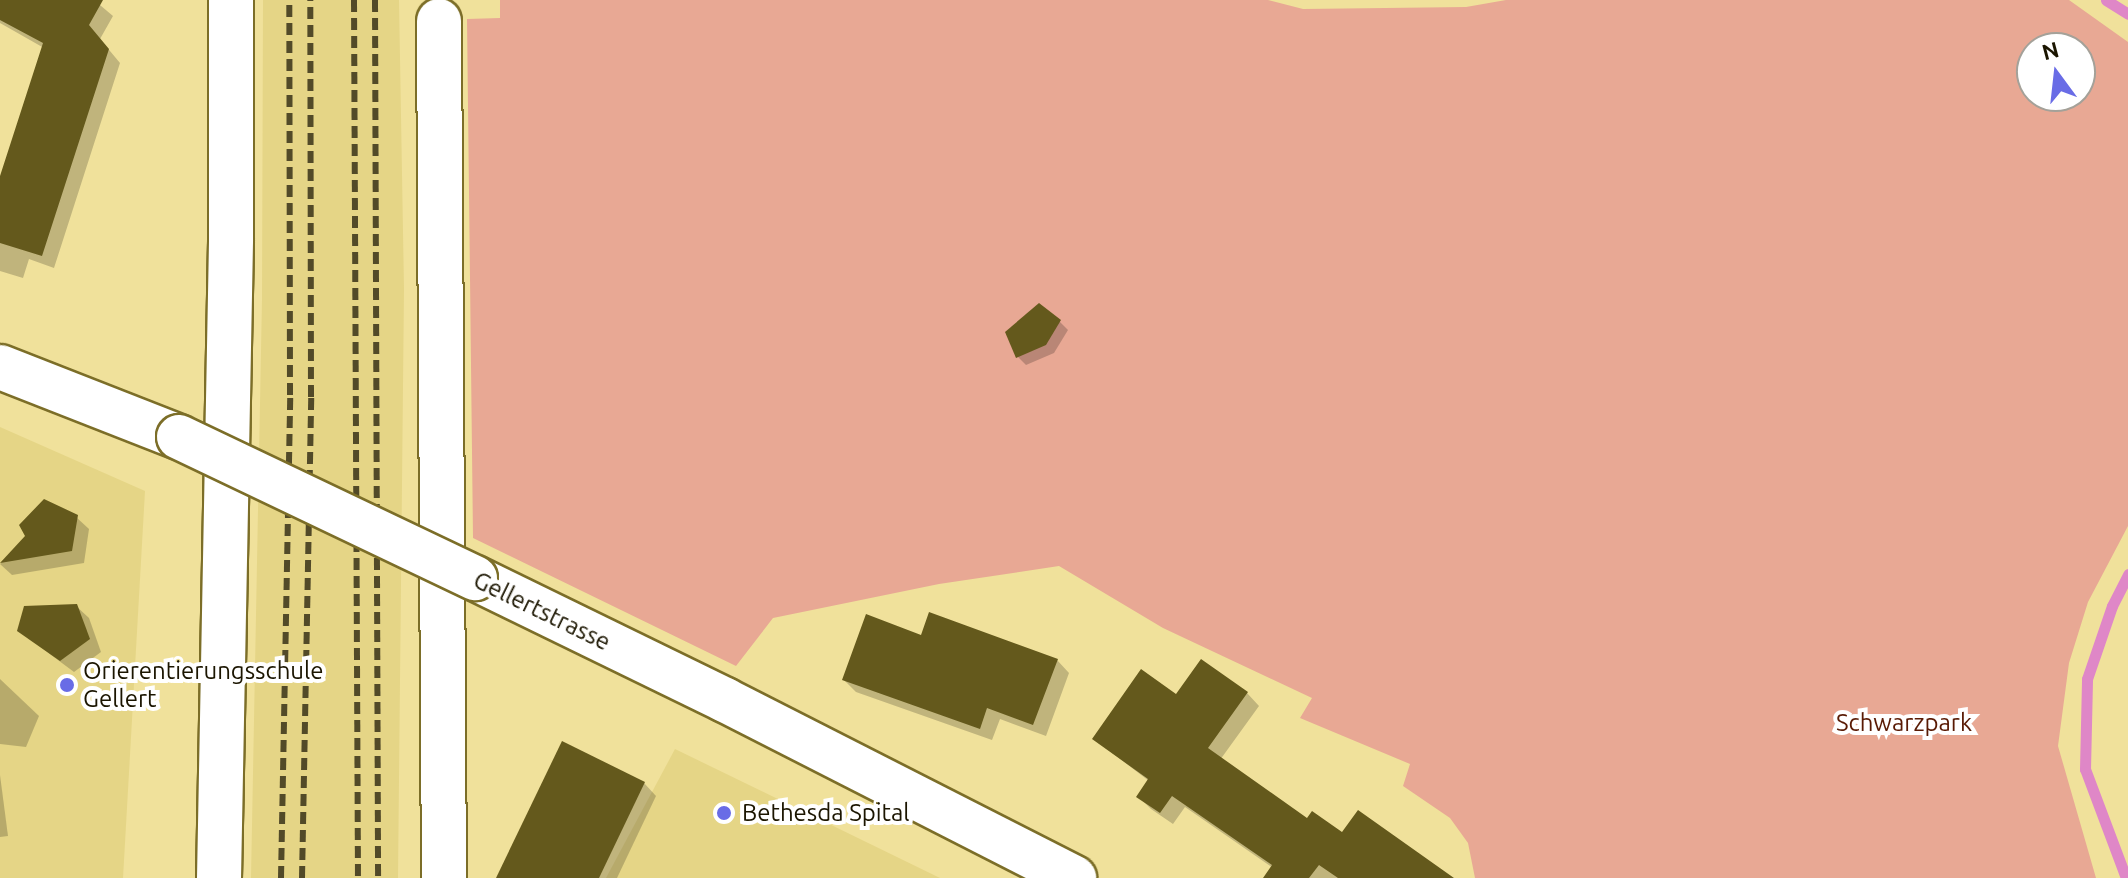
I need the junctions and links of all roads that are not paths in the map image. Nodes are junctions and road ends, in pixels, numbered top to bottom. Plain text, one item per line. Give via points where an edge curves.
1 (231, 0) edge
2 (439, 21) dead end
3 (0, 367) edge
4 (219, 878) edge
5 (444, 878) edge
6 (1074, 878) edge

1 - 4 main road
2 - 5 main road
3 - 6 main road, Gellertstrasse, bridge via 179,437 725,700

